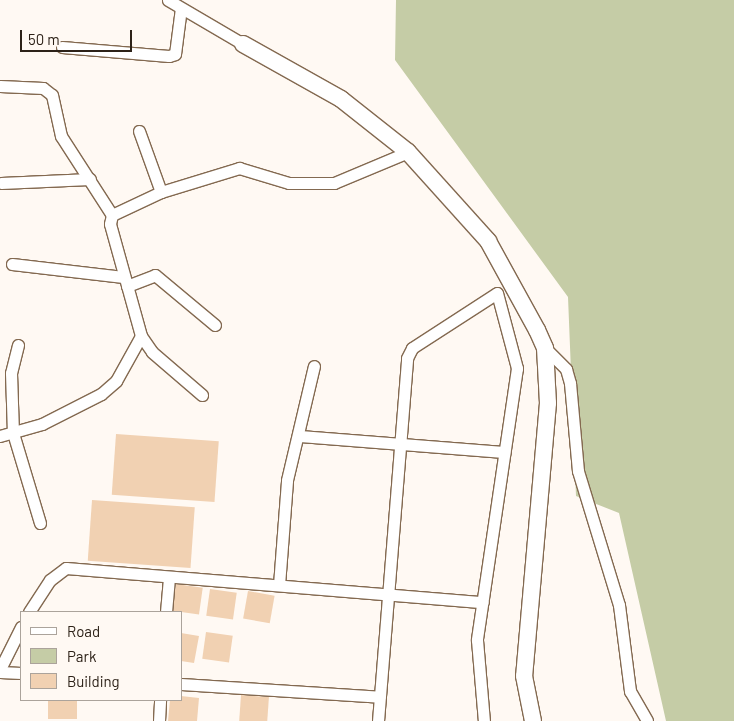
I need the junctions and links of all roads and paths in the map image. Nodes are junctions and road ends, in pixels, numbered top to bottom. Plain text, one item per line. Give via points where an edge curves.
1 (168, 0) edge
2 (181, 8) junction
3 (243, 44) joint
4 (62, 48) dead end
5 (0, 86) edge
6 (139, 131) dead end
7 (408, 152) junction
8 (90, 179) junction
9 (1, 183) edge
10 (161, 192) junction
11 (112, 215) junction
12 (12, 264) dead end
13 (125, 282) junction
14 (512, 283) junction
15 (497, 293) junction
16 (215, 325) dead end
17 (141, 336) junction
18 (18, 345) dead end
19 (545, 348) junction
20 (314, 366) dead end
21 (202, 395) dead end
22 (13, 434) junction
23 (0, 436) edge
24 (299, 436) junction
25 (399, 444) junction
26 (504, 452) junction
27 (40, 523) dead end
28 (169, 577) junction
29 (279, 585) junction
30 (387, 592) junction
31 (483, 602) junction
32 (30, 611) edge
33 (166, 611) edge
34 (20, 630) edge
35 (0, 670) edge
36 (20, 673) edge
37 (182, 684) edge
38 (380, 697) junction
39 (160, 701) edge
40 (159, 721) edge
41 (378, 721) edge
42 (484, 721) edge
43 (533, 721) edge
44 (648, 721) edge

1 - 2 street
2 - 3 street
2 - 4 street via 174,54 169,56
3 - 7 street via 341,99
5 - 8 street via 48,90 61,136
6 - 10 street
7 - 10 street via 334,183 289,183 239,168
7 - 14 street via 488,241
8 - 9 street
8 - 11 street
10 - 11 street
11 - 13 street
12 - 13 street
13 - 16 street via 155,275
13 - 17 street
14 - 15 street
14 - 19 street
15 - 25 street via 412,348
15 - 26 street via 518,368
17 - 21 street via 152,352
17 - 22 street via 116,381 101,394
18 - 22 street via 11,373
19 - 43 street via 548,403 524,676
19 - 44 street via 566,369 570,383 578,471 620,606 630,690
20 - 24 street
22 - 23 street
22 - 27 street
24 - 25 street
24 - 29 street via 287,480
25 - 26 street
25 - 30 street
26 - 31 street
28 - 29 street
28 - 32 street via 66,568 50,580
28 - 33 street
29 - 30 street
30 - 31 street
30 - 38 street
31 - 42 street via 477,665
34 - 35 street
35 - 36 street
37 - 38 street
38 - 41 street
39 - 40 street

